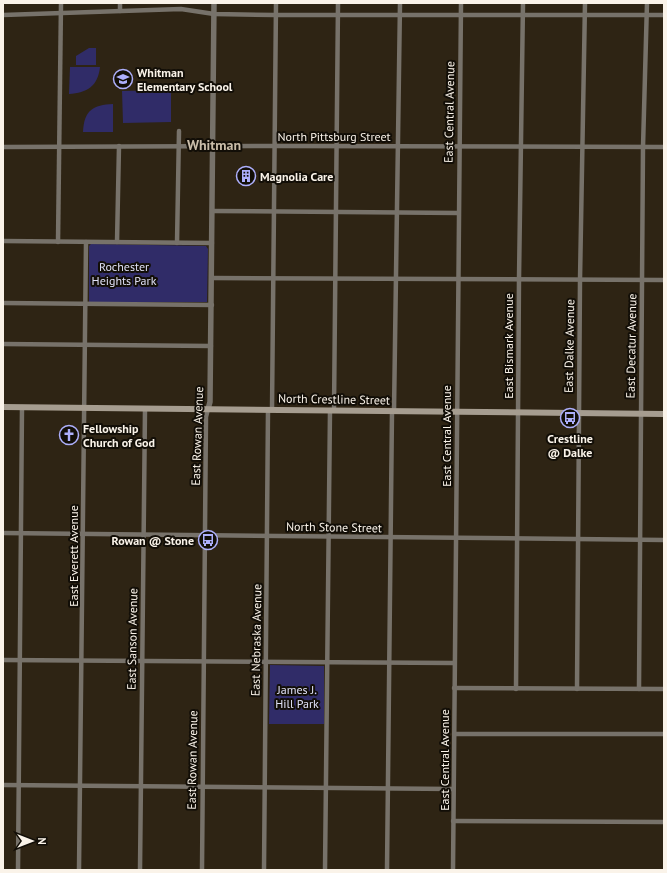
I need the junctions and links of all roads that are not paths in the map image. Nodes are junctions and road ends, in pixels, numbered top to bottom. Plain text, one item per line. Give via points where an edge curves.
1 (61, 3) edge
2 (120, 3) edge
3 (181, 3) edge
4 (214, 3) edge
5 (276, 3) edge
6 (338, 3) edge
7 (400, 3) edge
8 (461, 3) edge
9 (523, 3) edge
10 (585, 3) edge
11 (647, 3) edge
12 (181, 9) junction
13 (120, 11) junction
14 (61, 14) junction
15 (214, 14) junction
16 (275, 14) junction
17 (338, 14) junction
18 (400, 14) junction
19 (461, 14) junction
20 (3, 15) edge
21 (523, 15) junction
22 (584, 15) junction
23 (647, 15) junction
24 (664, 15) edge
25 (179, 131) dead end
26 (118, 146) junction
27 (179, 146) junction
28 (213, 146) junction
29 (275, 146) junction
30 (336, 146) junction
31 (398, 146) junction
32 (3, 147) edge
33 (58, 147) junction
34 (459, 147) junction
35 (520, 147) junction
36 (643, 147) junction
37 (664, 147) edge
38 (582, 148) junction
39 (212, 211) junction
40 (274, 211) junction
41 (336, 212) junction
42 (398, 212) junction
43 (458, 213) junction
44 (3, 241) edge
45 (58, 242) junction
46 (86, 242) junction
47 (117, 242) junction
48 (178, 243) junction
49 (212, 243) junction
50 (273, 277) junction
51 (212, 278) junction
52 (335, 278) junction
53 (397, 278) junction
54 (457, 279) junction
55 (519, 279) junction
56 (580, 280) junction
57 (642, 280) junction
58 (664, 280) edge
59 (3, 304) edge
60 (85, 304) junction
61 (212, 305) junction
62 (3, 344) edge
63 (85, 345) junction
64 (211, 346) junction
65 (3, 407) edge
66 (22, 407) junction
67 (84, 408) junction
68 (145, 408) junction
69 (208, 409) junction
70 (270, 410) junction
71 (332, 410) junction
72 (393, 411) junction
73 (456, 412) junction
74 (518, 412) junction
75 (579, 413) junction
76 (640, 413) junction
77 (664, 414) edge
78 (3, 533) edge
79 (21, 534) junction
80 (83, 534) junction
81 (143, 535) junction
82 (205, 536) junction
83 (267, 536) junction
84 (329, 537) junction
85 (390, 538) junction
86 (455, 538) junction
87 (517, 538) junction
88 (578, 539) junction
89 (640, 540) junction
90 (664, 540) edge
91 (3, 660) edge
92 (20, 660) junction
93 (82, 660) junction
94 (142, 661) junction
95 (204, 661) junction
96 (265, 662) junction
97 (327, 663) junction
98 (389, 663) junction
99 (454, 663) junction
100 (454, 688) junction
101 (516, 689) junction
102 (577, 689) junction
103 (639, 689) junction
104 (664, 690) edge
105 (454, 734) junction
106 (664, 734) edge
107 (3, 785) edge
108 (18, 785) junction
109 (80, 786) junction
110 (140, 786) junction
111 (202, 786) junction
112 (264, 787) junction
113 (326, 788) junction
114 (388, 788) junction
115 (454, 789) junction
116 (454, 821) junction
117 (664, 822) edge
118 (18, 870) edge
119 (79, 870) edge
120 (140, 870) edge
121 (202, 870) edge
122 (264, 870) edge
123 (326, 870) edge
124 (387, 870) edge
125 (453, 870) edge

1 - 14 street
2 - 13 street
3 - 12 street
4 - 15 street, East Rowan Avenue
5 - 16 street, East Nebraska Avenue
6 - 17 street
7 - 18 street
8 - 19 street, East Central Avenue
9 - 21 street, East Bismark Avenue
10 - 22 street, East Dalke Avenue
11 - 23 street, East Decatur Avenue
12 - 13 street
12 - 15 street
13 - 14 street
14 - 20 street
14 - 33 street
15 - 16 street
15 - 28 street, East Rowan Avenue
16 - 17 street
16 - 29 street, East Nebraska Avenue
17 - 18 street
17 - 30 street
18 - 19 street
18 - 31 street
19 - 21 street
19 - 34 street, East Central Avenue
21 - 22 street
21 - 35 street, East Bismark Avenue
22 - 23 street
22 - 38 street, East Dalke Avenue
23 - 24 street
23 - 36 street, East Decatur Avenue
25 - 27 street
26 - 27 street, North Pittsburg Street
26 - 33 street, North Pittsburg Street
26 - 47 street
27 - 28 street, North Pittsburg Street
27 - 48 street
28 - 29 street, North Pittsburg Street
28 - 39 street, East Rowan Avenue
29 - 30 street, North Pittsburg Street
29 - 40 street, East Nebraska Avenue
30 - 31 street, North Pittsburg Street
30 - 41 street
31 - 34 street, North Pittsburg Street
31 - 42 street
32 - 33 street, North Pittsburg Street
33 - 45 street
34 - 35 street, North Pittsburg Street
34 - 43 street, East Central Avenue
35 - 38 street, North Pittsburg Street
35 - 55 street, East Bismark Avenue
36 - 37 street, North Pittsburg Street
36 - 38 street, North Pittsburg Street
36 - 57 street, East Decatur Avenue
38 - 56 street, East Dalke Avenue
39 - 40 street
39 - 49 street, East Rowan Avenue
40 - 41 street
40 - 50 street, East Nebraska Avenue
41 - 42 street
41 - 52 street
42 - 43 street
42 - 53 street
43 - 54 street, East Central Avenue
44 - 45 street
45 - 46 street
46 - 47 street
46 - 60 street, East Everett Avenue
47 - 48 street
48 - 49 street
49 - 51 street, East Rowan Avenue
50 - 51 street
50 - 52 street
50 - 70 street, East Nebraska Avenue
51 - 61 street, East Rowan Avenue
52 - 53 street
52 - 71 street
53 - 54 street
53 - 72 street
54 - 55 street
54 - 73 street, East Central Avenue
55 - 56 street
55 - 74 street, East Bismark Avenue
56 - 57 street
56 - 75 street, East Dalke Avenue
57 - 58 street
57 - 76 street, East Decatur Avenue
59 - 60 street
60 - 61 street
60 - 63 street, East Everett Avenue
61 - 64 street, East Rowan Avenue
62 - 63 street
63 - 64 street
63 - 67 street, East Everett Avenue
64 - 69 street, East Rowan Avenue
65 - 66 main road, North Crestline Street
66 - 67 main road, North Crestline Street
66 - 79 street
67 - 68 main road, North Crestline Street
67 - 80 street, East Everett Avenue
68 - 69 main road, North Crestline Street
68 - 81 street, East Sanson Avenue
69 - 70 main road, North Crestline Street
69 - 82 street, East Rowan Avenue
70 - 71 main road, North Crestline Street
70 - 83 street, East Nebraska Avenue
71 - 72 main road, North Crestline Street
71 - 84 street
72 - 73 main road, North Crestline Street
72 - 85 street
73 - 74 main road, North Crestline Street
73 - 86 street, East Central Avenue
74 - 75 main road, North Crestline Street
74 - 87 street, East Bismark Avenue
75 - 76 main road, North Crestline Street
75 - 88 street, East Dalke Avenue
76 - 77 main road, North Crestline Street
76 - 89 street, East Decatur Avenue
78 - 79 street, North Stone Street
79 - 80 street, North Stone Street
79 - 92 street
80 - 81 street, North Stone Street
80 - 93 street, East Everett Avenue
81 - 82 street, North Stone Street
81 - 94 street, East Sanson Avenue
82 - 83 street, North Stone Street
82 - 95 street, East Rowan Avenue
83 - 84 street, North Stone Street
83 - 96 street, East Nebraska Avenue
84 - 85 street, North Stone Street
84 - 97 street
85 - 86 street, North Stone Street
85 - 98 street
86 - 87 street, North Stone Street
86 - 99 street, East Central Avenue
87 - 88 street, North Stone Street
87 - 101 street, East Bismark Avenue
88 - 89 street, North Stone Street
88 - 102 street, East Dalke Avenue
89 - 90 street, North Stone Street
89 - 103 street, East Decatur Avenue
91 - 92 street
92 - 93 street
92 - 108 street
93 - 94 street
93 - 109 street, East Everett Avenue
94 - 95 street
94 - 110 street, East Sanson Avenue
95 - 96 street
95 - 111 street, East Rowan Avenue
96 - 97 street
96 - 112 street, East Nebraska Avenue
97 - 98 street
97 - 113 street
98 - 99 street
98 - 114 street
99 - 100 street, East Central Avenue
100 - 101 street
100 - 105 street, East Central Avenue
101 - 102 street
102 - 103 street
103 - 104 street
105 - 106 street
105 - 115 street, East Central Avenue
107 - 108 street
108 - 109 street
108 - 118 street
109 - 110 street
109 - 119 street, East Everett Avenue
110 - 111 street
110 - 120 street, East Sanson Avenue
111 - 112 street
111 - 121 street, East Rowan Avenue
112 - 113 street
112 - 122 street, East Nebraska Avenue
113 - 114 street
113 - 123 street
114 - 115 street
114 - 124 street
115 - 116 street, East Central Avenue
116 - 117 street
116 - 125 street, East Central Avenue

